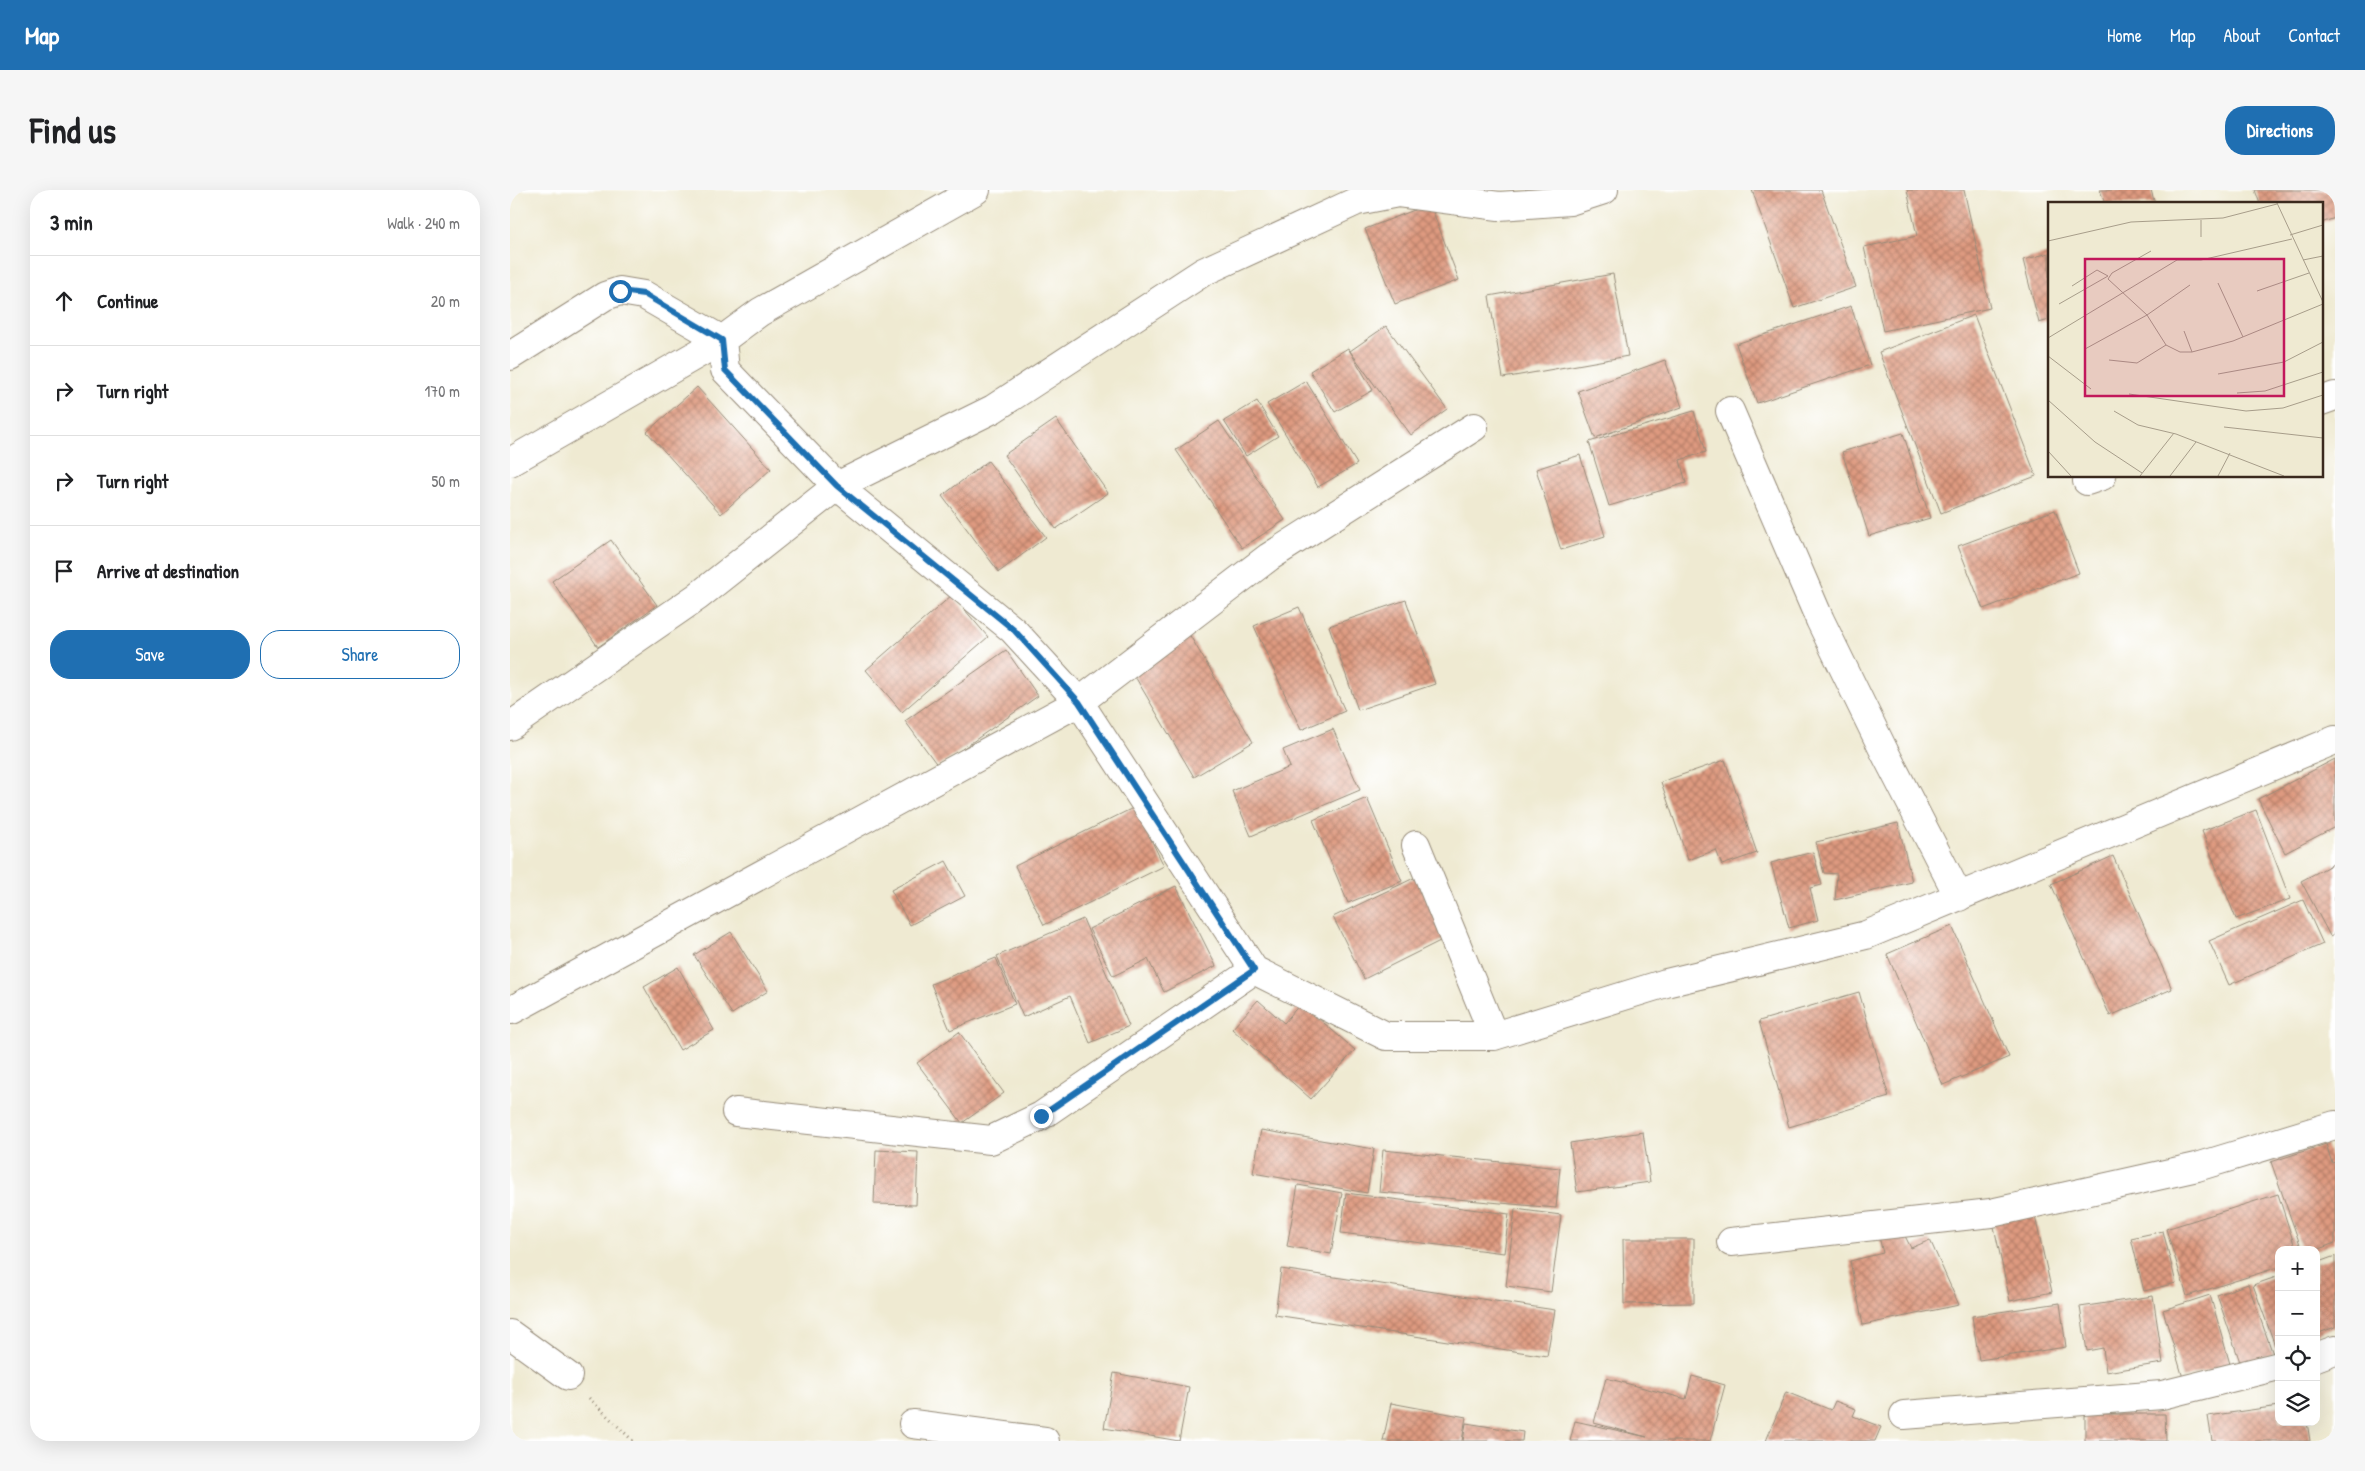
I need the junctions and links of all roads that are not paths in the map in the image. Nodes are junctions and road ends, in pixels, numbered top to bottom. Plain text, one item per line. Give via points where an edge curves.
1 (976, 190) edge
2 (1604, 190) edge
3 (722, 340) junction
4 (510, 356) edge
5 (2335, 396) edge
6 (2322, 401) edge
7 (1730, 411) dead end
8 (1474, 427) dead end
9 (510, 462) edge
10 (837, 486) junction
11 (1079, 702) junction
12 (510, 726) edge
13 (2335, 740) edge
14 (1416, 845) dead end
15 (1958, 897) junction
16 (1254, 970) junction
17 (512, 1010) dead end
18 (1494, 1036) junction
19 (736, 1112) dead end
20 (2335, 1125) edge
21 (1732, 1242) dead end
22 (510, 1334) edge
23 (2335, 1350) edge
24 (2320, 1355) edge
25 (2275, 1367) edge
26 (568, 1376) road end
27 (1904, 1415) dead end
28 (913, 1424) dead end
29 (1045, 1441) edge

1 - 3 street via 760,312
2 - 10 street via 1570,201 1499,206 1398,193 1357,201 1203,272 993,409
3 - 4 street via 644,294 620,291 604,296
3 - 9 street
3 - 10 street via 725,370
5 - 6 street
7 - 15 street via 1820,620
8 - 11 street via 1269,556
10 - 11 street via 1014,630
10 - 12 street via 697,597
11 - 16 street
11 - 17 street
13 - 15 street
14 - 18 street
15 - 18 street via 1866,935 1666,983
16 - 18 street via 1386,1036
16 - 19 street via 1041,1116 991,1140
20 - 21 street via 2197,1167 1991,1213
22 - 26 street
23 - 24 street
25 - 27 street via 2162,1395
28 - 29 street

